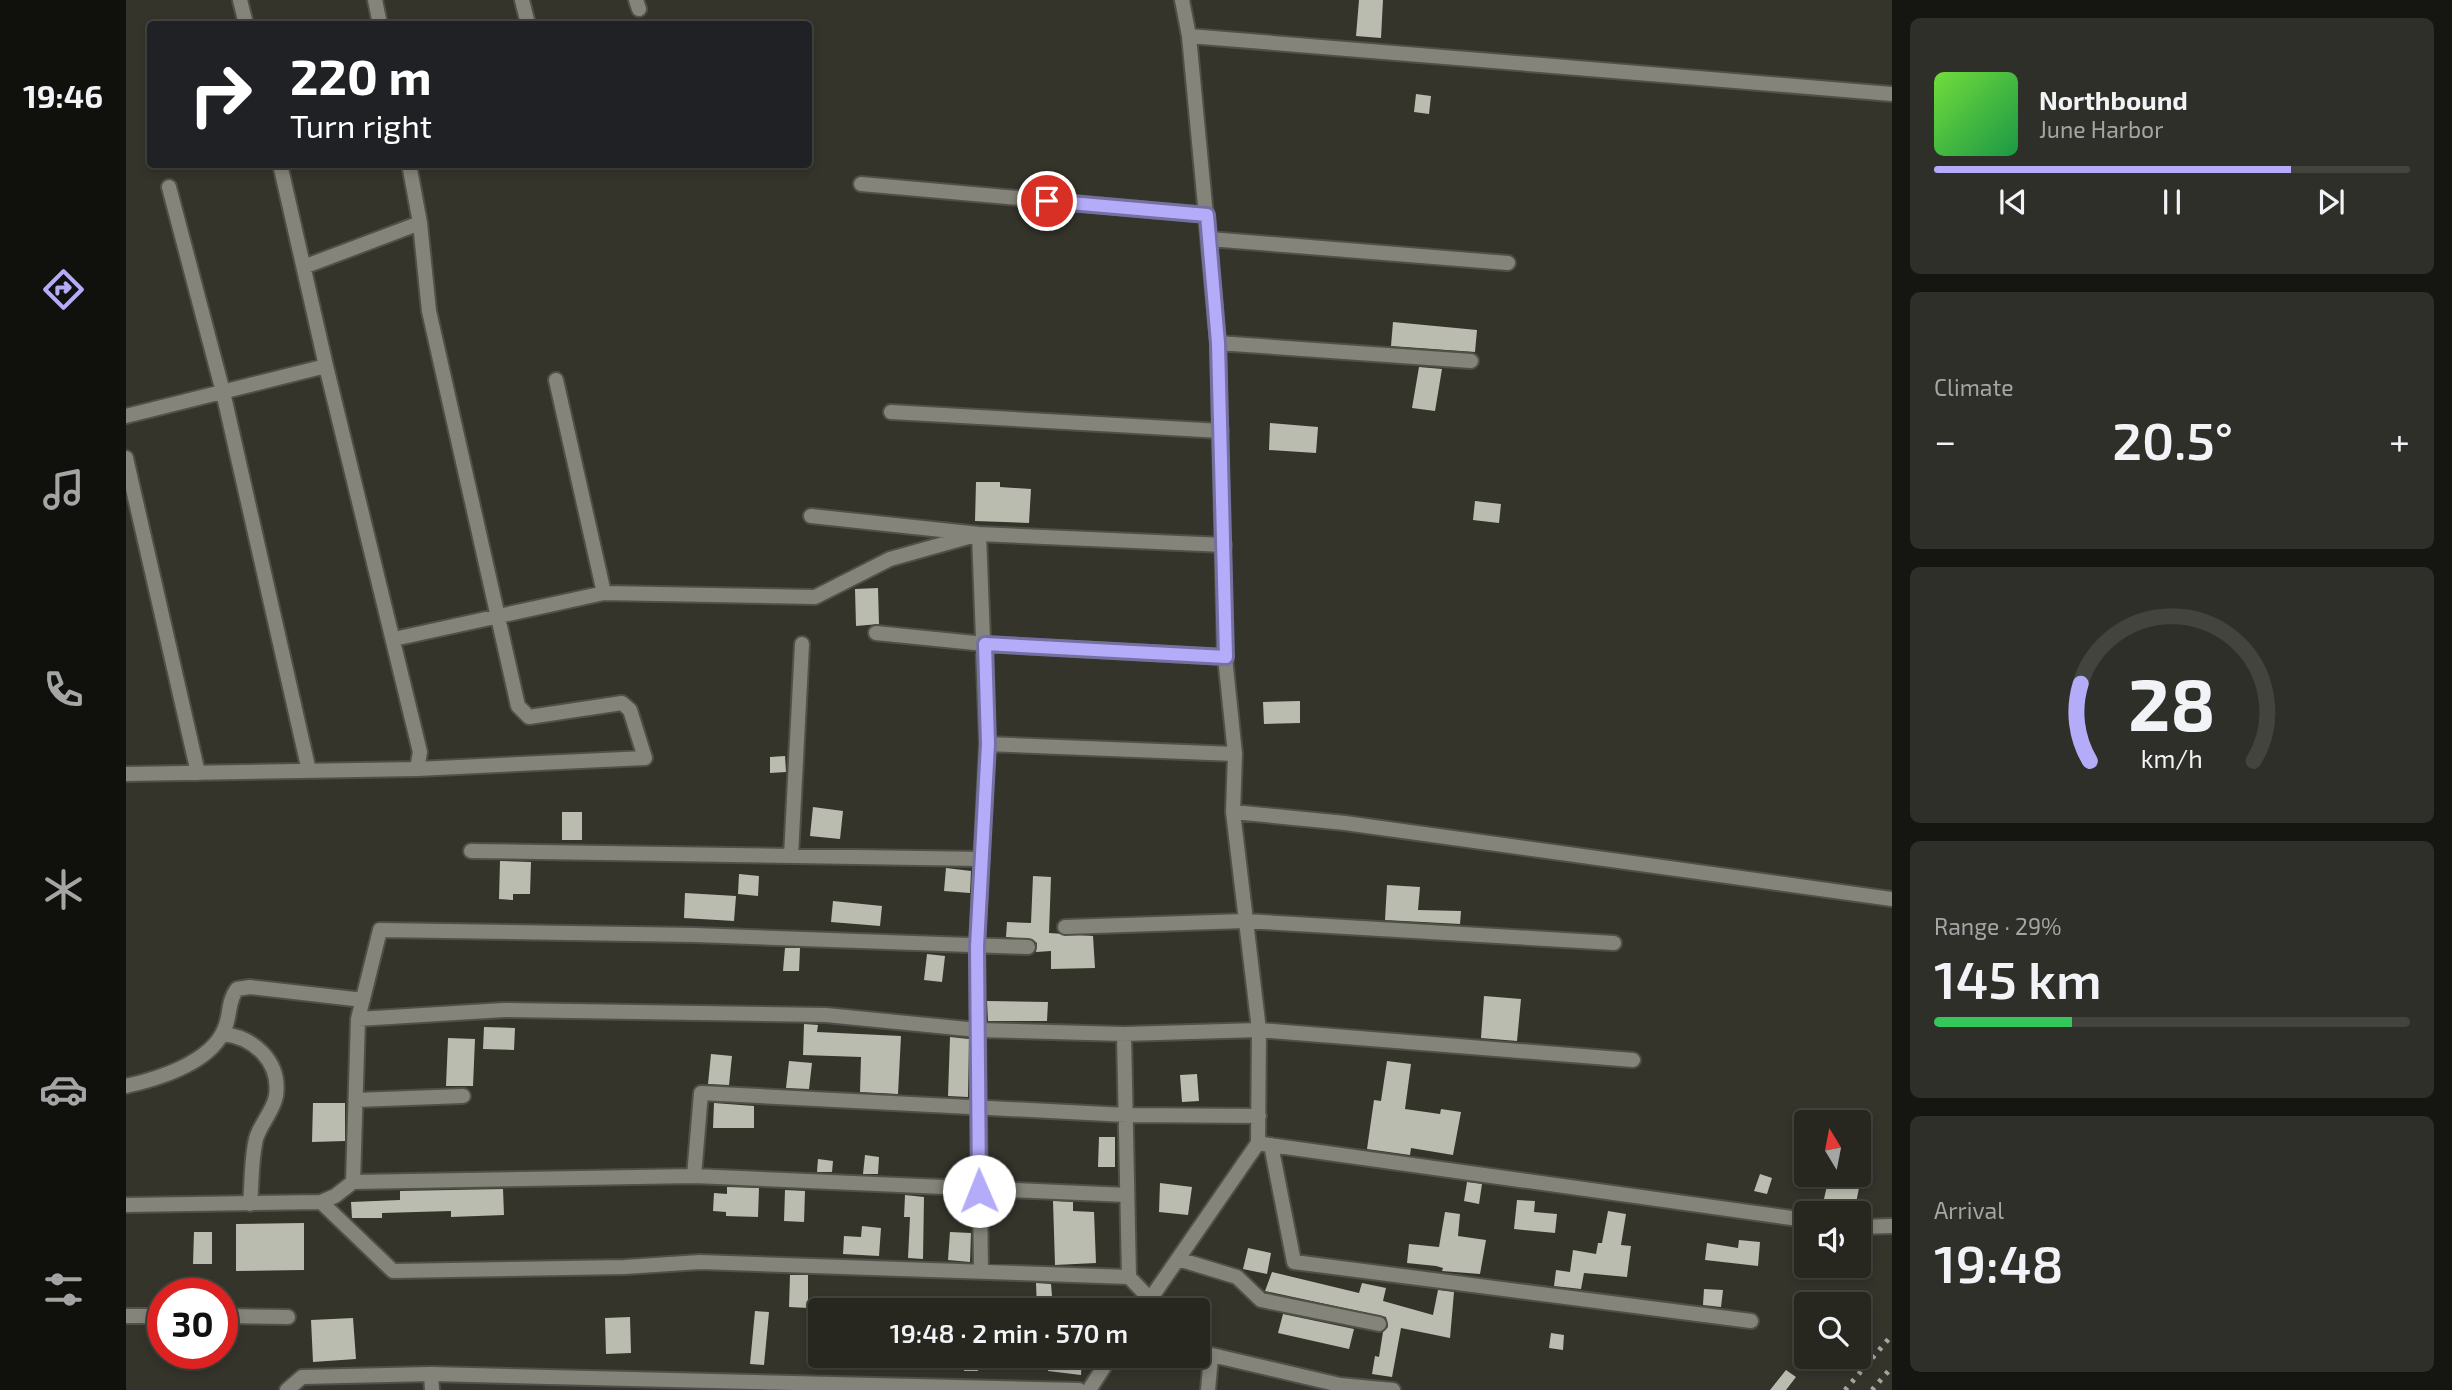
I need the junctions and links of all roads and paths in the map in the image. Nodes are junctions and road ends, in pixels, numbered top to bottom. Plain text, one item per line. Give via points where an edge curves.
1 (240, 0) edge
2 (375, 0) edge
3 (522, 0) edge
4 (1182, 0) edge
5 (245, 21) edge
6 (379, 21) edge
7 (527, 21) edge
8 (1189, 36) junction
9 (1892, 94) edge
10 (282, 168) edge
11 (410, 168) edge
12 (861, 184) dead end
13 (169, 187) dead end
14 (1207, 215) junction
15 (421, 223) junction
16 (1209, 239) junction
17 (1508, 262) dead end
18 (306, 267) junction
19 (1218, 343) junction
20 (1471, 361) dead end
21 (326, 366) junction
22 (556, 380) dead end
23 (223, 392) junction
24 (891, 412) dead end
25 (126, 416) edge
26 (1221, 431) junction
27 (126, 458) edge
28 (811, 516) dead end
29 (979, 534) junction
30 (1224, 545) junction
31 (604, 593) junction
32 (497, 616) junction
33 (876, 634) dead end
34 (394, 639) junction
35 (802, 643) dead end
36 (985, 644) junction
37 (1226, 657) junction
38 (988, 744) junction
39 (1235, 754) junction
40 (417, 769) junction
41 (309, 771) junction
42 (198, 773) junction
43 (126, 774) edge
44 (1233, 812) junction
45 (471, 851) dead end
46 (791, 856) junction
47 (982, 859) junction
48 (1892, 899) edge
49 (1245, 921) junction
50 (1065, 927) dead end
51 (1614, 943) dead end
52 (977, 946) junction
53 (1028, 947) dead end
54 (363, 1000) junction
55 (358, 1019) junction
56 (978, 1030) junction
57 (1259, 1030) junction
58 (223, 1034) junction
59 (1124, 1034) junction
60 (1633, 1060) dead end
61 (126, 1086) edge
62 (463, 1096) dead end
63 (356, 1100) junction
64 (978, 1108) junction
65 (1126, 1115) junction
66 (1259, 1116) junction
67 (1264, 1144) junction
68 (694, 1176) junction
69 (353, 1182) junction
70 (979, 1191) junction
71 (1127, 1195) junction
72 (321, 1202) junction
73 (250, 1204) junction
74 (126, 1205) edge
75 (1794, 1218) edge
76 (1892, 1226) edge
77 (1871, 1227) edge
78 (1178, 1259) junction
79 (981, 1271) junction
80 (1129, 1277) junction
81 (1142, 1298) edge
82 (1151, 1298) edge
83 (126, 1316) edge
84 (147, 1316) edge
85 (238, 1316) edge
86 (288, 1317) dead end
87 (1751, 1321) dead end
88 (1379, 1324) dead end
89 (1210, 1356) edge
90 (1103, 1368) edge
91 (1206, 1368) edge
92 (431, 1374) junction
93 (287, 1390) edge
94 (432, 1390) edge
95 (1079, 1390) edge
96 (1089, 1390) edge
97 (1208, 1390) edge
98 (1392, 1390) edge

1 - 5 street
2 - 6 street
3 - 7 street
4 - 8 street
8 - 9 street
8 - 14 street
10 - 18 street
11 - 15 street
12 - 14 street
13 - 23 street
14 - 16 street
15 - 18 street
15 - 32 street via 429,311
16 - 17 street
16 - 19 street
18 - 21 street
19 - 20 street
19 - 26 street
21 - 23 street
21 - 34 street
22 - 31 street
23 - 25 street
23 - 41 street
24 - 26 street
26 - 30 street
27 - 42 street
28 - 29 street
29 - 30 street
29 - 31 street via 890,559 815,597
29 - 36 street
30 - 37 street
31 - 32 street
32 - 34 street
32 - 40 street via 518,706 529,717 622,703 630,710 645,758
33 - 36 street
34 - 40 street via 420,752
35 - 46 street
36 - 37 street
36 - 38 street
37 - 39 street
38 - 39 street
38 - 47 street
39 - 44 street
40 - 41 street
41 - 42 street
42 - 43 street
44 - 48 street via 1345,823
44 - 49 street
45 - 46 street
46 - 47 street
47 - 52 street
49 - 50 street
49 - 51 street
49 - 57 street
52 - 53 street
52 - 54 street via 380,930
52 - 56 street
54 - 55 street
54 - 58 street via 237,989 230,998
55 - 56 street via 612,1009 826,1015
55 - 63 street
56 - 59 street
56 - 64 street
57 - 59 street
57 - 60 street
57 - 66 street
58 - 61 street via 191,1062
58 - 73 street via 253,1043 266,1056 276,1086 255,1144
59 - 65 street
62 - 63 street
63 - 69 street
64 - 65 street
64 - 68 street via 701,1093
64 - 70 street
65 - 66 street
65 - 71 street
66 - 67 street
67 - 75 street
67 - 78 street
67 - 87 street via 1294,1262
68 - 69 street
68 - 70 street
69 - 72 street
70 - 71 street
70 - 79 street
71 - 80 street
72 - 73 street
72 - 79 street via 393,1271 700,1262
73 - 74 street
76 - 77 street
78 - 82 street
78 - 88 street via 1237,1277 1261,1300
79 - 80 street
80 - 81 street
83 - 84 street
85 - 86 street
89 - 98 street via 1340,1385
90 - 96 street
91 - 97 street
92 - 93 street via 302,1377
92 - 94 street
92 - 95 street

